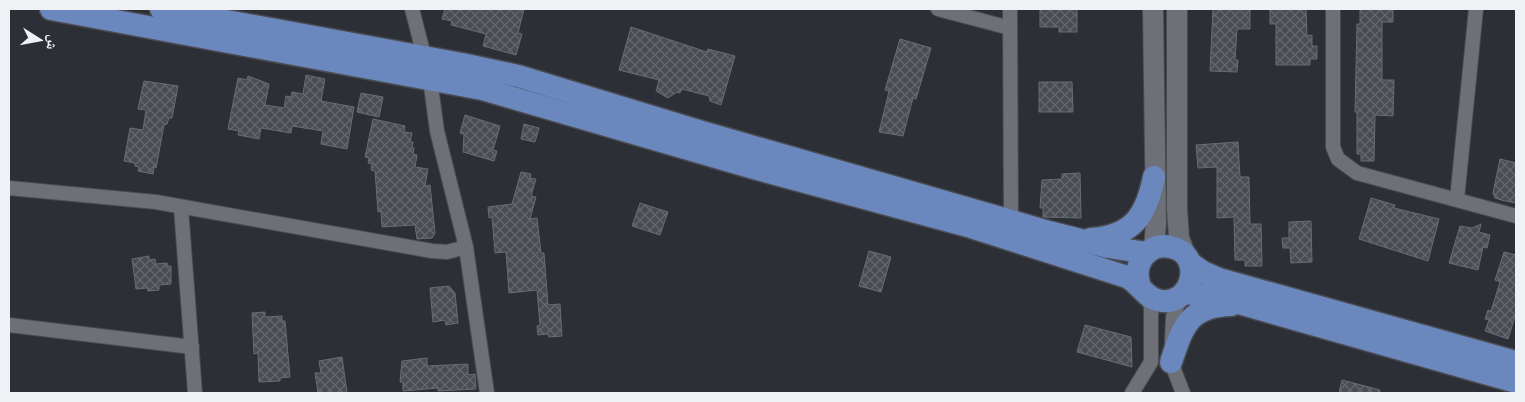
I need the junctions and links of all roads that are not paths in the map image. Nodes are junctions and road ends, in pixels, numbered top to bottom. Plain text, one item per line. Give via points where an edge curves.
1 (51, 9) edge
2 (161, 9) edge
3 (412, 9) edge
4 (938, 9) edge
5 (1010, 9) edge
6 (1153, 9) edge
7 (1176, 9) edge
8 (1333, 9) edge
9 (1476, 9) edge
10 (149, 17) edge
11 (1010, 28) junction
12 (423, 56) junction
13 (430, 79) junction
14 (1154, 177) junction
15 (9, 188) edge
16 (1457, 199) junction
17 (181, 208) junction
18 (1516, 216) edge
19 (1010, 220) junction
20 (1080, 240) junction
21 (466, 247) junction
22 (1150, 251) junction
23 (1188, 259) junction
24 (1141, 287) junction
25 (1183, 294) junction
26 (1244, 305) junction
27 (9, 325) edge
28 (192, 347) junction
29 (1161, 362) junction
30 (1516, 362) edge
31 (1516, 382) edge
32 (195, 393) edge
33 (487, 393) edge
34 (1132, 393) edge
35 (1183, 393) edge

1 - 10 main road
2 - 12 main road
3 - 12 street
4 - 11 street
5 - 11 street
6 - 14 main road
7 - 23 main road via 1177,209 1179,238
8 - 16 street via 1333,147 1338,159 1357,173
9 - 16 street
10 - 13 main road
11 - 19 street
12 - 13 street
12 - 19 main road via 545,84
13 - 21 street via 437,131
13 - 24 main road via 535,104 972,227 1105,269
14 - 20 main road via 1147,206 1131,226 1116,235
14 - 22 main road via 1156,223
15 - 17 street via 106,196
16 - 18 street
17 - 21 street via 432,252
17 - 28 street
19 - 20 main road
20 - 22 main road
21 - 33 street
22 - 23 main road via 1171,247
22 - 24 main road via 1138,267
23 - 25 main road via 1191,281
23 - 30 main road via 1203,272 1219,279
24 - 25 main road via 1157,300 1165,301
24 - 29 street via 1151,306
25 - 26 main road via 1214,296
25 - 29 street
26 - 29 main road via 1217,306 1191,318
26 - 31 main road
27 - 28 street
28 - 32 street
29 - 34 street
29 - 35 street

